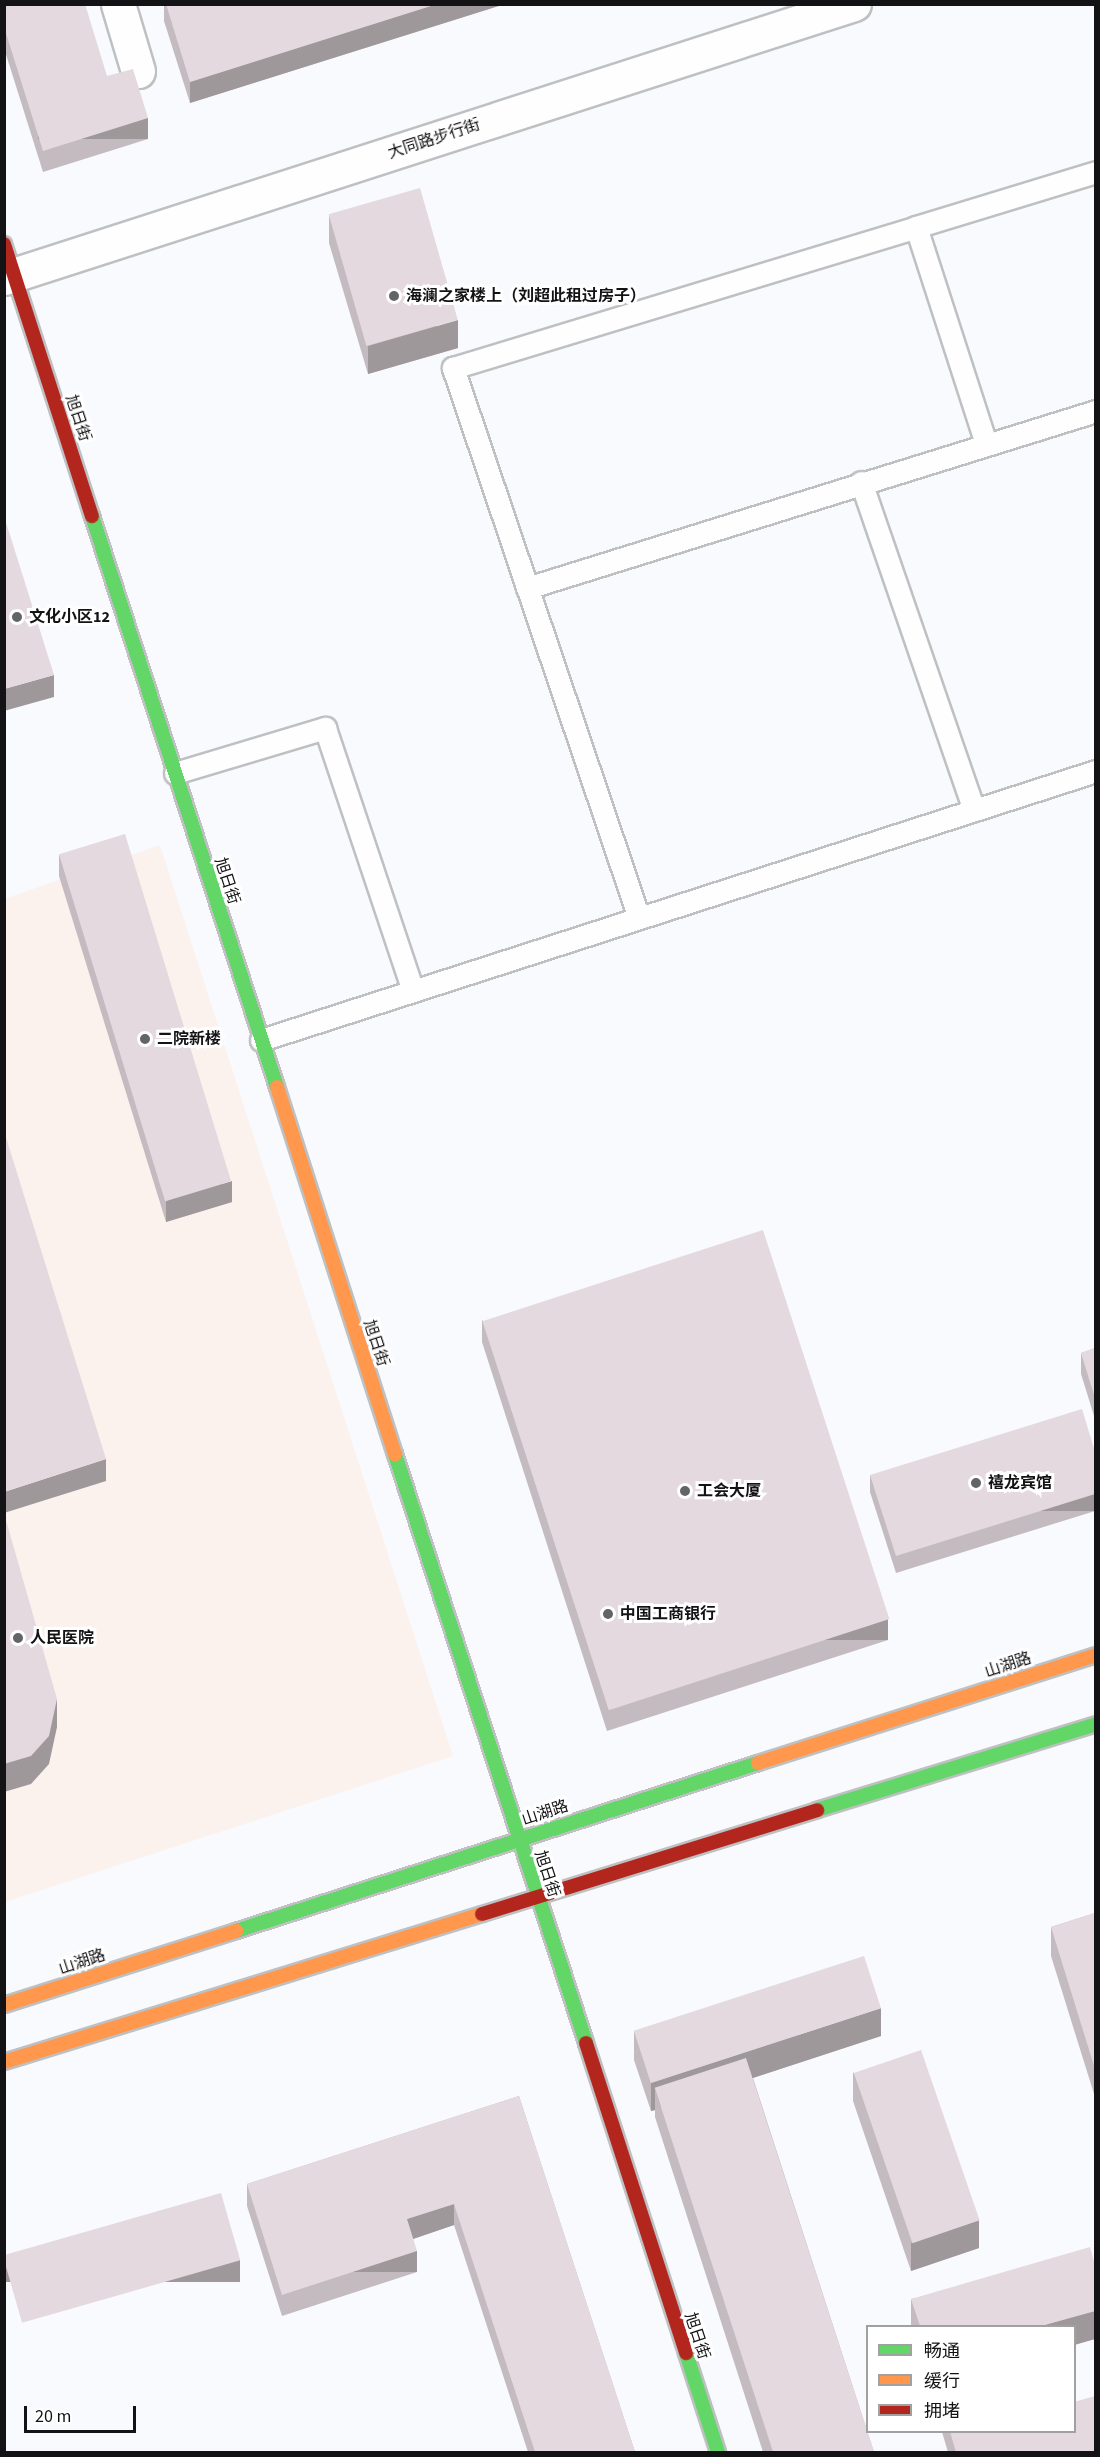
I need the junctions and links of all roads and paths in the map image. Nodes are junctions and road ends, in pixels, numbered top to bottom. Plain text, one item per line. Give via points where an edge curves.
1 (118, 4) edge
2 (854, 4) edge
3 (138, 71) dead end
4 (1095, 171) edge
5 (916, 227) junction
6 (4, 244) edge
7 (9, 276) edge
8 (1095, 411) edge
9 (986, 444) junction
10 (861, 482) junction
11 (527, 588) junction
12 (1095, 771) edge
13 (175, 773) junction
14 (974, 810) junction
15 (639, 918) junction
16 (413, 991) junction
17 (261, 1040) junction
18 (1095, 1655) edge
19 (1095, 1724) edge
20 (519, 1839) junction
21 (537, 1896) junction
22 (4, 2005) edge
23 (4, 2062) edge
24 (718, 2452) edge

1 - 3 street
2 - 7 street, 大同路步行街
4 - 5 lane
5 - 9 lane
5 - 11 lane via 453,368
6 - 7 main road, 旭日街
7 - 13 main road, 旭日街
8 - 9 lane
9 - 10 lane
10 - 11 lane
10 - 14 lane
11 - 15 lane
12 - 14 lane
13 - 16 lane via 325,728
13 - 17 main road, 旭日街
14 - 15 lane
15 - 16 lane
16 - 17 lane
17 - 20 main road, 旭日街
18 - 20 main road, 山湖路
19 - 21 main road
20 - 21 main road, 旭日街
20 - 22 main road, 山湖路
21 - 23 main road
21 - 24 main road, 旭日街

